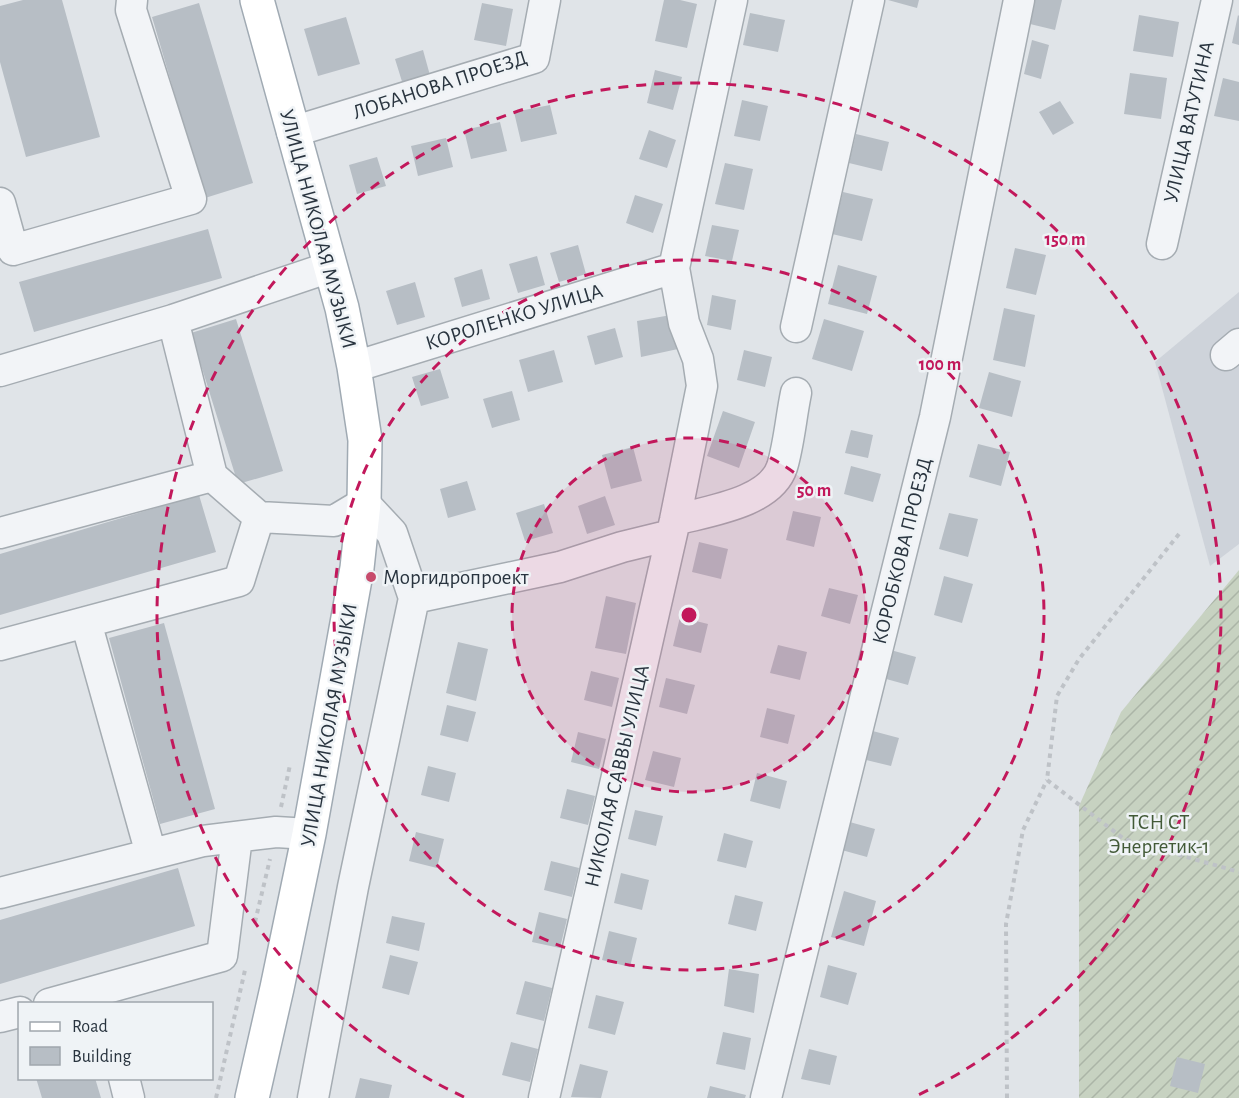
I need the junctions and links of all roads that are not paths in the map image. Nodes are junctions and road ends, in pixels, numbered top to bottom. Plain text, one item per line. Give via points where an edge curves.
1 (132, 0) edge
2 (256, 0) edge
3 (545, 0) edge
4 (732, 0) edge
5 (869, 0) edge
6 (1019, 0) edge
7 (1217, 0) edge
8 (292, 132) junction
9 (0, 203) edge
10 (1162, 244) dead end
11 (330, 267) junction
12 (674, 268) junction
13 (173, 320) junction
14 (796, 327) dead end
15 (354, 367) junction
16 (0, 371) edge
17 (796, 393) dead end
18 (212, 476) junction
19 (364, 504) junction
20 (259, 517) junction
21 (673, 528) junction
22 (0, 533) edge
23 (414, 598) junction
24 (86, 622) junction
25 (0, 645) edge
26 (309, 834) junction
27 (237, 837) junction
28 (151, 854) junction
29 (0, 893) edge
30 (99, 997) edge
31 (63, 1002) edge
32 (18, 1012) edge
33 (0, 1017) edge
34 (124, 1080) edge
35 (129, 1098) edge
36 (252, 1098) edge
37 (313, 1098) edge
38 (544, 1098) edge
39 (766, 1098) edge

1 - 9 street via 131,10 191,200 13,250
2 - 8 main road, УЛИЦА НИКОЛАЯ МУЗЫКИ
3 - 8 street, ЛОБАНОВА ПРОЕЗД via 534,58
4 - 12 street
5 - 14 street
6 - 39 street, КОРОБКОВА ПРОЕЗД via 935,417
7 - 10 street, УЛИЦА ВАТУТИНА
8 - 11 main road, УЛИЦА НИКОЛАЯ МУЗЫКИ
11 - 13 street
11 - 15 main road, УЛИЦА НИКОЛАЯ МУЗЫКИ
12 - 15 street, КОРОЛЕНКО УЛИЦА
12 - 21 street, НИКОЛАЯ САВВЫ УЛИЦА via 702,386
13 - 16 street
13 - 18 street
15 - 19 main road, УЛИЦА НИКОЛАЯ МУЗЫКИ via 365,440
17 - 21 street via 782,468 772,486
18 - 20 street
18 - 22 street
19 - 20 street via 334,521
19 - 23 street via 392,534
19 - 26 main road, УЛИЦА НИКОЛАЯ МУЗЫКИ via 357,568
20 - 24 street via 239,582
21 - 23 street via 560,567
21 - 38 street, НИКОЛАЯ САВВЫ УЛИЦА
23 - 37 street
24 - 25 street
24 - 28 street
26 - 27 street via 276,832
26 - 36 main road, УЛИЦА НИКОЛАЯ МУЗЫКИ
27 - 28 street
27 - 30 street via 222,956
28 - 29 street
30 - 31 street
32 - 33 street
34 - 35 street

